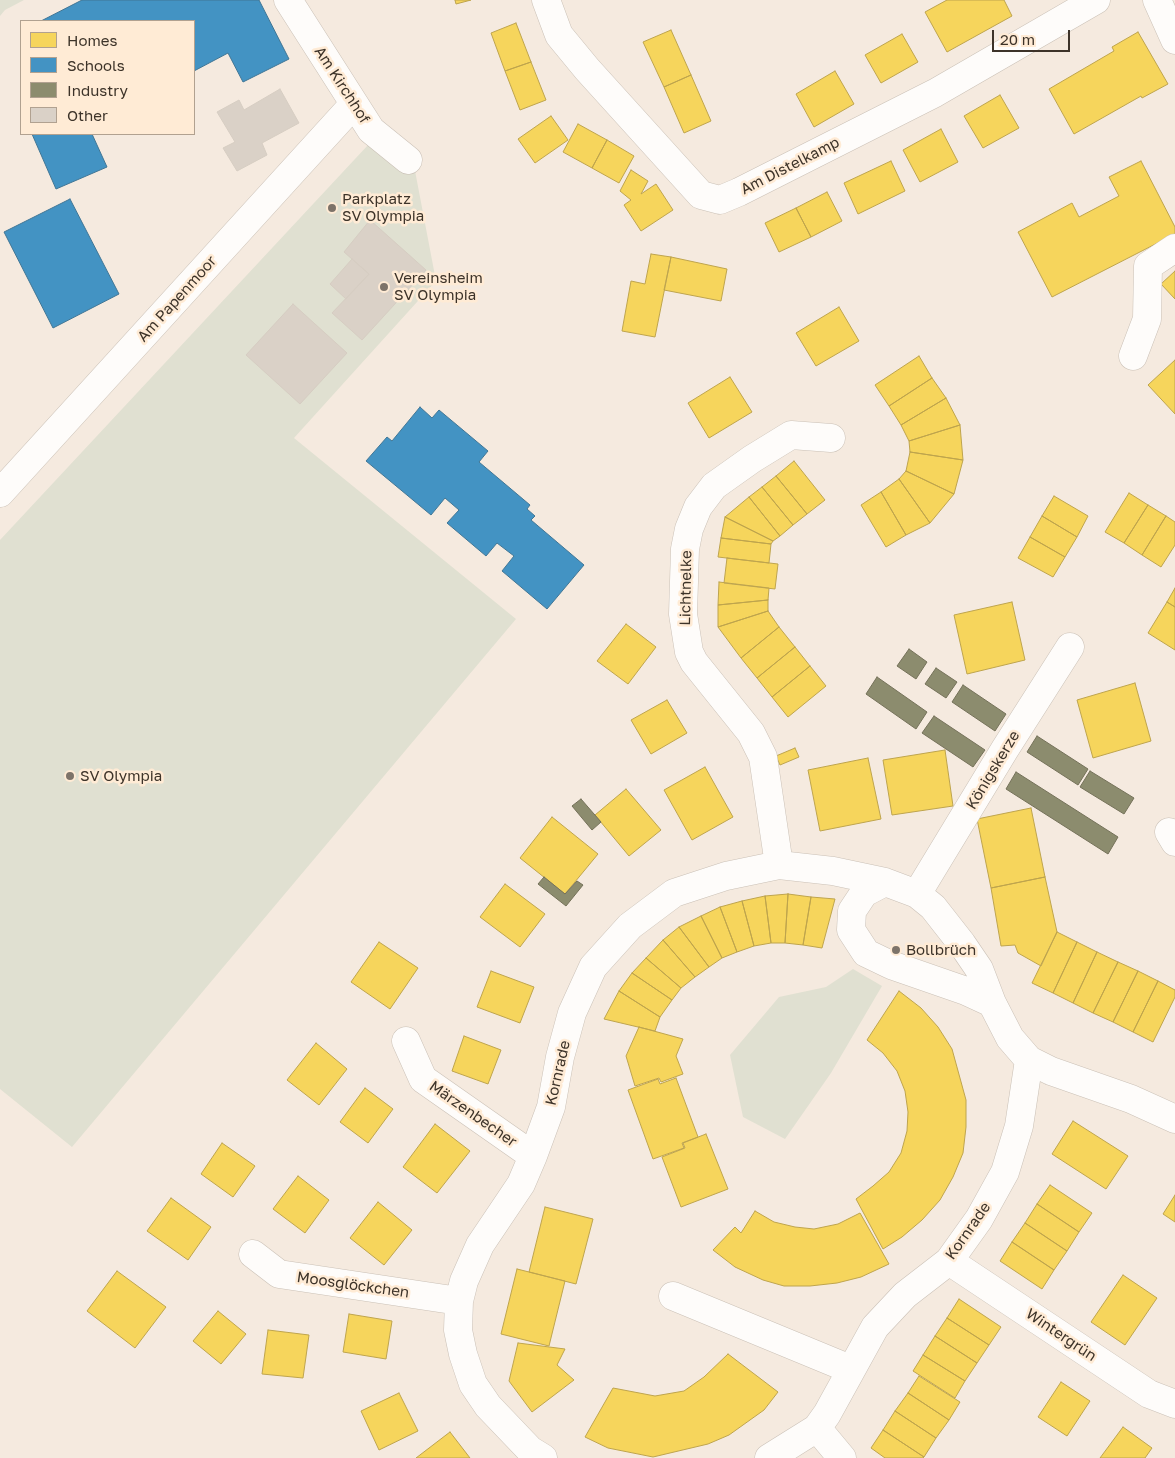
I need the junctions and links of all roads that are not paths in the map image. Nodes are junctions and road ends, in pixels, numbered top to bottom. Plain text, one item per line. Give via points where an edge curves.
1 (288, 0) edge
2 (546, 0) edge
3 (1096, 0) edge
4 (1157, 0) edge
5 (1175, 40) edge
6 (354, 104) junction
7 (408, 160) dead end
8 (1175, 248) edge
9 (1133, 356) dead end
10 (831, 438) dead end
11 (0, 493) edge
12 (1070, 647) dead end
13 (779, 865) junction
14 (885, 882) junction
15 (918, 894) junction
16 (992, 1003) junction
17 (406, 1041) dead end
18 (1029, 1060) junction
19 (1175, 1119) edge
20 (533, 1156) junction
21 (253, 1254) dead end
22 (949, 1261) junction
23 (673, 1296) dead end
24 (459, 1301) junction
25 (850, 1370) junction
26 (1175, 1404) edge
27 (816, 1428) junction
28 (543, 1458) edge
29 (769, 1458) edge
30 (842, 1458) edge

1 - 6 street, Am Kirchhof
2 - 3 street, Am Distelkamp via 559,35 587,69 701,195 720,200 935,93
4 - 5 street
6 - 7 street, Am Kirchhof via 371,130
6 - 11 street, Am Papenmoor
8 - 9 street via 1148,266 1148,319
10 - 13 street, Lichtnelke via 791,435 714,486 698,507 685,549 683,614 689,652 751,733 762,757
12 - 15 street, Königskerze
13 - 14 street, Kornrade via 833,871
13 - 20 street, Kornrade via 726,876 674,893 630,926 593,967 572,1013 551,1107
14 - 15 street, Kornrade
14 - 16 street via 864,893 852,911 851,930 866,953
15 - 16 street, Kornrade via 933,907 962,944 978,969
16 - 18 street, Kornrade via 1010,1038
17 - 20 street, Märzenbecher via 422,1079
18 - 19 street, Kornrade
18 - 22 street, Kornrade via 1019,1126 1005,1172 979,1219
20 - 24 street, Kornrade via 521,1184 480,1245
21 - 24 street, Moosglöckchen via 279,1274
22 - 25 street, Kornrade via 905,1295 875,1327
22 - 26 street, Wintergrün via 1149,1394
23 - 25 street
24 - 28 street, Kornrade via 458,1330 473,1384 488,1406 530,1450
25 - 27 street, Kornrade
27 - 29 street, Kornrade
27 - 30 street

